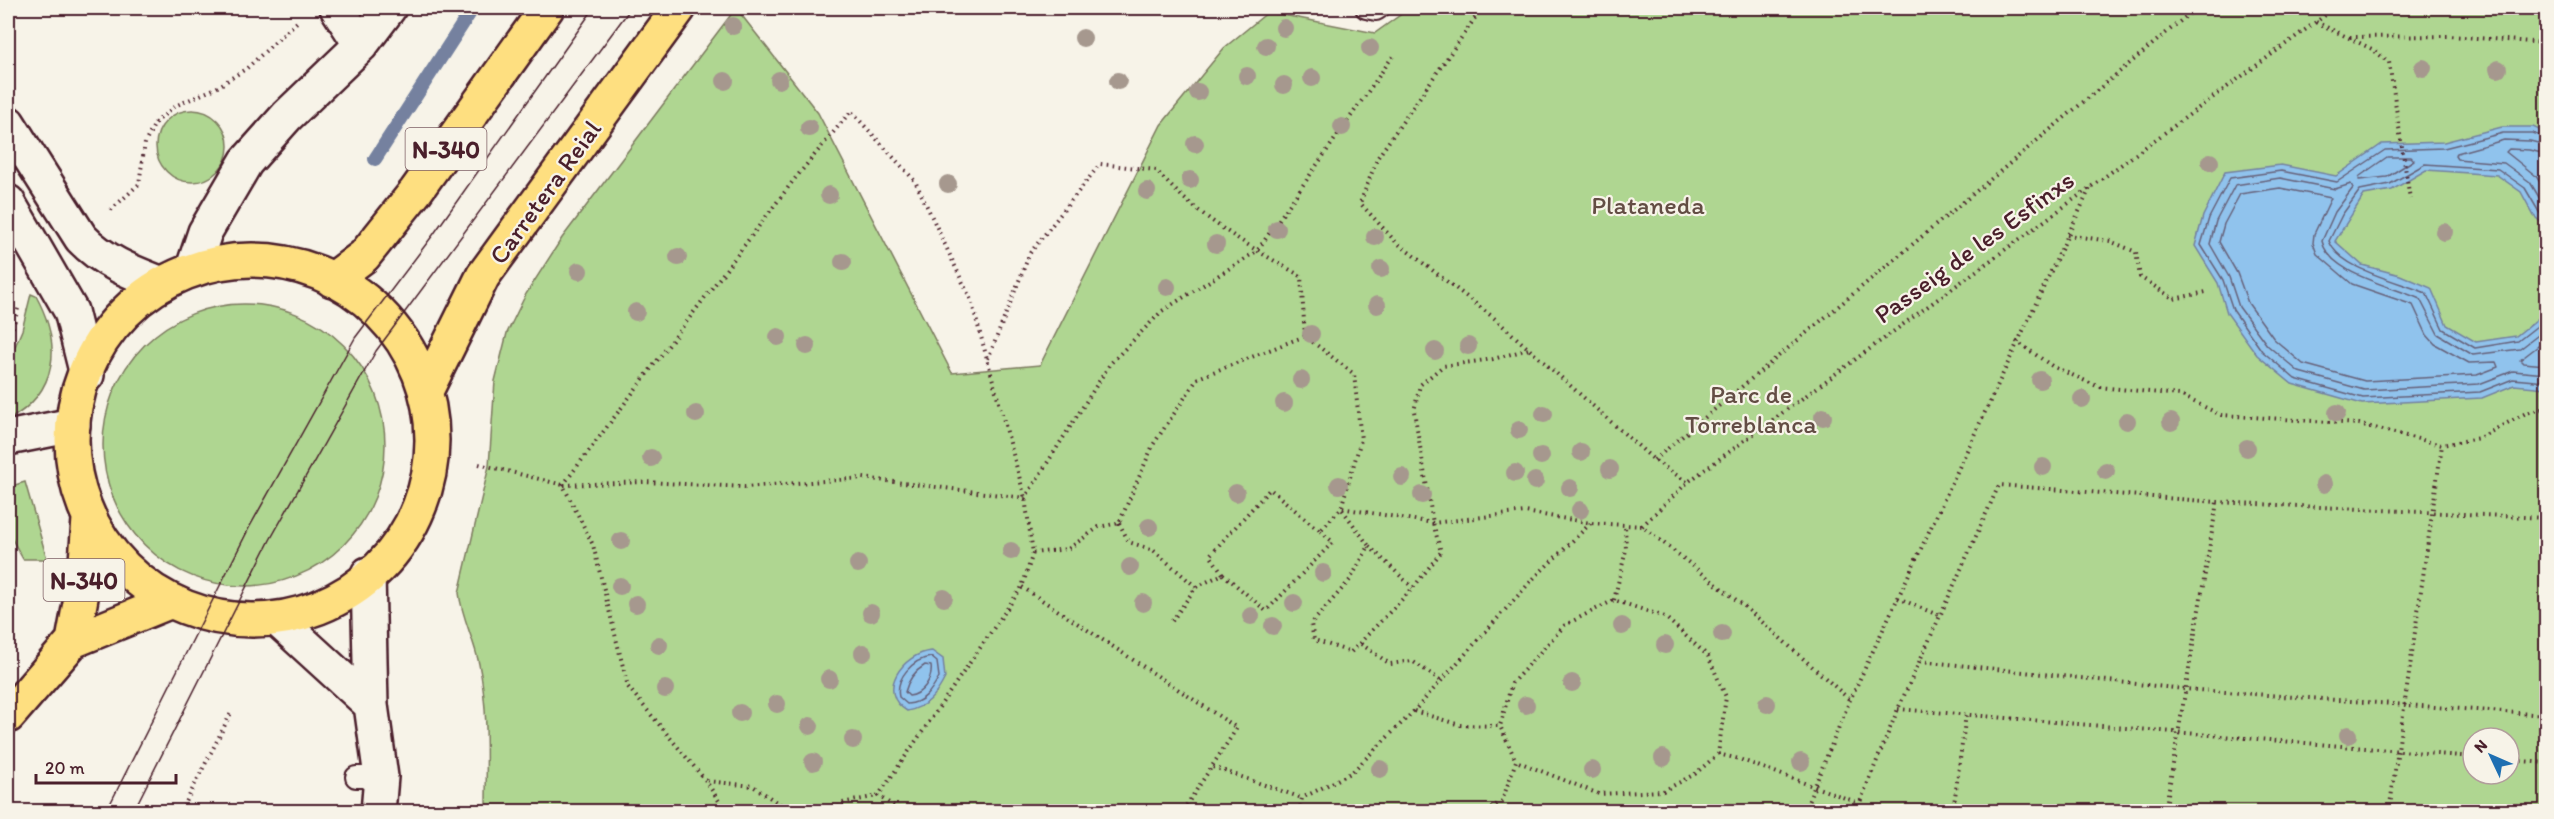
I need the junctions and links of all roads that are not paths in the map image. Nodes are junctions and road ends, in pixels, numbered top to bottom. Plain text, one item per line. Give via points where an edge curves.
1 (337, 8) edge
2 (389, 8) edge
3 (547, 8) edge
4 (679, 8) edge
5 (1366, 8) edge
6 (1379, 8) edge
7 (362, 45) junction
8 (8, 123) edge
9 (8, 202) edge
10 (193, 268) junction
11 (332, 280) junction
12 (162, 284) junction
13 (87, 375) junction
14 (428, 387) junction
15 (73, 425) junction
16 (8, 438) edge
17 (89, 519) junction
18 (368, 574) junction
19 (169, 602) junction
20 (278, 620) junction
21 (73, 641) junction
22 (371, 705) junction
23 (8, 716) edge
24 (378, 812) edge

1 - 7 street
2 - 7 street
3 - 11 main road, N-340 via 416,191 364,256
4 - 14 main road, Carretera Reial via 483,276
5 - 6 lane
7 - 10 street via 287,116 246,162 205,232
8 - 12 street via 81,238 124,270
9 - 13 street via 71,311
10 - 11 main road, N-340 via 259,260 301,267
10 - 12 main road, N-340
11 - 14 main road, N-340 via 366,299 390,321 411,348
12 - 13 main road, N-340 via 123,317 100,344
13 - 15 main road, N-340
14 - 18 main road, N-340 via 435,443 424,493 399,538
15 - 16 street
15 - 17 main road, N-340 via 78,485
17 - 19 main road, N-340 via 108,550 128,571
17 - 21 main road, N-340 via 85,576
18 - 20 main road, N-340 via 328,602
18 - 22 street
19 - 20 main road, N-340 via 204,616 243,624
19 - 21 main road, N-340
20 - 22 street
21 - 23 main road, N-340
22 - 24 street via 368,777

